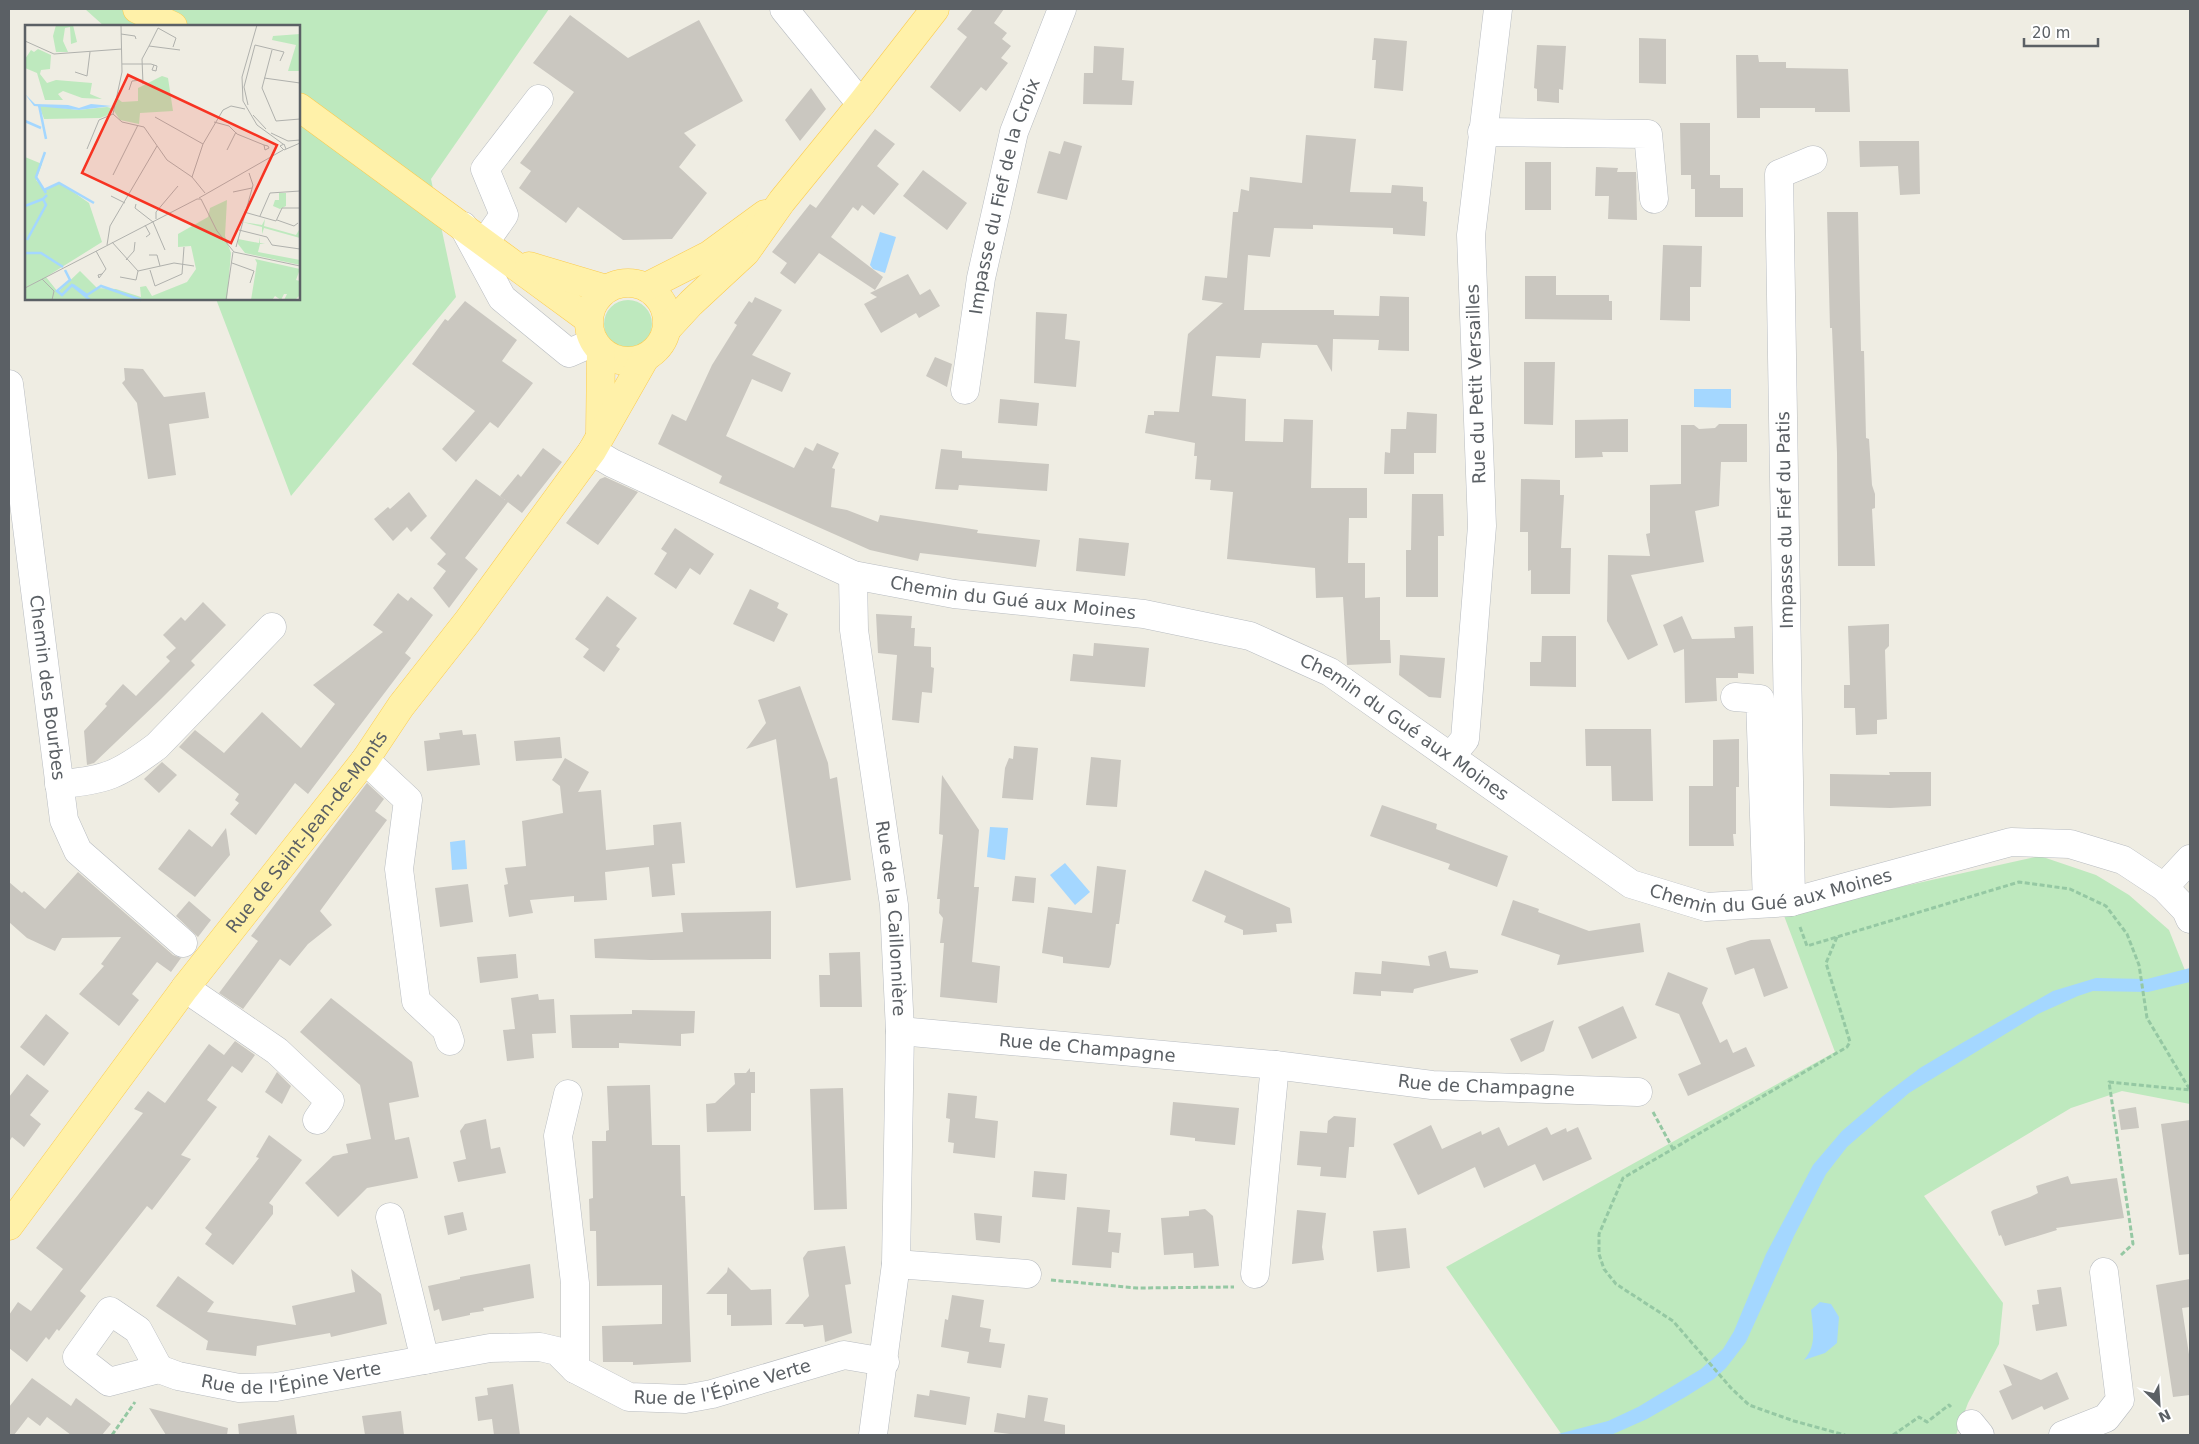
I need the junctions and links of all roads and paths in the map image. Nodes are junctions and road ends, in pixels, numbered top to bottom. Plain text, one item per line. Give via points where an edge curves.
1 (137, 9) edge
2 (784, 9) edge
3 (935, 9) edge
4 (1062, 9) edge
5 (1498, 9) edge
6 (172, 25) edge
7 (539, 99) dead end
8 (862, 104) junction
9 (300, 108) edge
10 (1482, 132) junction
11 (1813, 160) dead end
12 (1654, 199) dead end
13 (782, 201) junction
14 (474, 234) junction
15 (509, 259) junction
16 (646, 287) junction
17 (606, 289) junction
18 (667, 330) junction
19 (594, 338) junction
20 (645, 358) junction
21 (9, 384) edge
22 (964, 390) dead end
23 (596, 443) junction
24 (13, 447) edge
25 (853, 575) junction
26 (272, 627) dead end
27 (1735, 696) dead end
28 (1451, 756) junction
29 (365, 760) junction
30 (59, 784) junction
31 (2190, 859) edge
32 (2164, 887) junction
33 (1779, 903) junction
34 (2190, 919) edge
35 (1837, 937) junction
36 (183, 944) dead end
37 (185, 988) junction
38 (900, 1032) junction
39 (450, 1041) dead end
40 (1274, 1064) junction
41 (2190, 1090) edge
42 (1638, 1092) joint
43 (568, 1094) dead end
44 (317, 1120) dead end
45 (1673, 1149) junction
46 (390, 1217) dead end
47 (9, 1226) edge
48 (896, 1264) junction
49 (2104, 1272) joint
50 (1027, 1274) joint
51 (1255, 1274) joint
52 (425, 1360) junction
53 (885, 1362) junction
54 (159, 1369) dead end
55 (575, 1369) junction
56 (1975, 1430) edge
57 (873, 1435) edge
58 (1845, 1435) edge
59 (1893, 1435) edge
60 (2063, 1435) edge

1 - 6 main road
2 - 8 street
3 - 8 main road
4 - 22 street, Impasse du Fief de la Croix via 1014,132 981,278
5 - 10 street, Rue du Petit Versailles
7 - 14 street via 485,169 504,215
8 - 13 main road
9 - 14 main road
10 - 12 street via 1648,134
10 - 28 street, Rue du Petit Versailles via 1471,235 1482,526 1465,739
11 - 33 street, Impasse du Fief du Patis via 1779,174
13 - 16 main road via 709,255
13 - 18 main road via 746,252
14 - 15 main road
14 - 19 street via 502,298 569,353
15 - 17 main road
15 - 19 main road
16 - 17 main road via 626,283
16 - 18 main road via 664,305
17 - 19 main road via 591,308
18 - 20 main road via 655,351
19 - 20 main road via 611,358 622,362
19 - 23 main road
20 - 23 main road, Rue de Saint-Jean-de-Monts
21 - 24 street, Chemin des Bourbes
23 - 25 street, Chemin du Gué aux Moines via 612,463
23 - 29 main road, Rue de Saint-Jean-de-Monts via 467,622 401,706
24 - 30 street, Chemin des Bourbes
25 - 28 street, Chemin du Gué aux Moines via 954,594 1144,614 1250,636 1330,672
25 - 38 street, Rue de la Caillonnière via 854,630 894,905
26 - 30 street via 157,746 140,759 115,775 83,783
27 - 33 street via 1760,700
28 - 33 street, Chemin du Gué aux Moines via 1631,884 1706,907
29 - 37 main road, Rue de Saint-Jean-de-Monts
29 - 39 street via 408,800 399,870 416,1001 446,1029
30 - 36 street, Chemin des Bourbes via 64,820 78,851
31 - 32 street
32 - 33 street, Chemin du Gué aux Moines via 2123,860 2070,844 2012,842
32 - 34 street, Chemin du Gué aux Moines via 2186,910
33 - 35 path via 1807,946
35 - 41 path via 2019,882 2070,888 2106,906 2127,934 2139,965 2147,1018
35 - 45 path via 1826,963 1850,1042 1848,1047
37 - 44 street via 277,1052 330,1101
37 - 47 main road, Rue de Saint-Jean-de-Monts
38 - 40 street, Rue de Champagne
38 - 48 street, Rue de la Caillonnière
40 - 42 street, Rue de Champagne via 1432,1085
40 - 51 street
41 - 49 path via 2109,1082 2133,1244
42 - 45 path via 1653,1111
43 - 55 street via 558,1136 575,1282
45 - 58 path via 1623,1178 1599,1234 1599,1254 1604,1270 1616,1284 1673,1321 1749,1405
46 - 52 street
48 - 50 street
48 - 53 street, Rue de la Caillonnière
49 - 60 street via 2120,1400 2106,1418
50 - 51 path via 1038,1279 1137,1288 1254,1287
52 - 54 street, Rue de l'Épine Verte via 276,1387 239,1388
52 - 55 street, Rue de l'Épine Verte via 490,1348 540,1347 557,1351
53 - 55 street, Rue de l'Épine Verte via 844,1355 730,1390 685,1399 629,1398
53 - 57 street, Rue de la Caillonnière
56 - 59 path via 1949,1405 1927,1422 1919,1417

